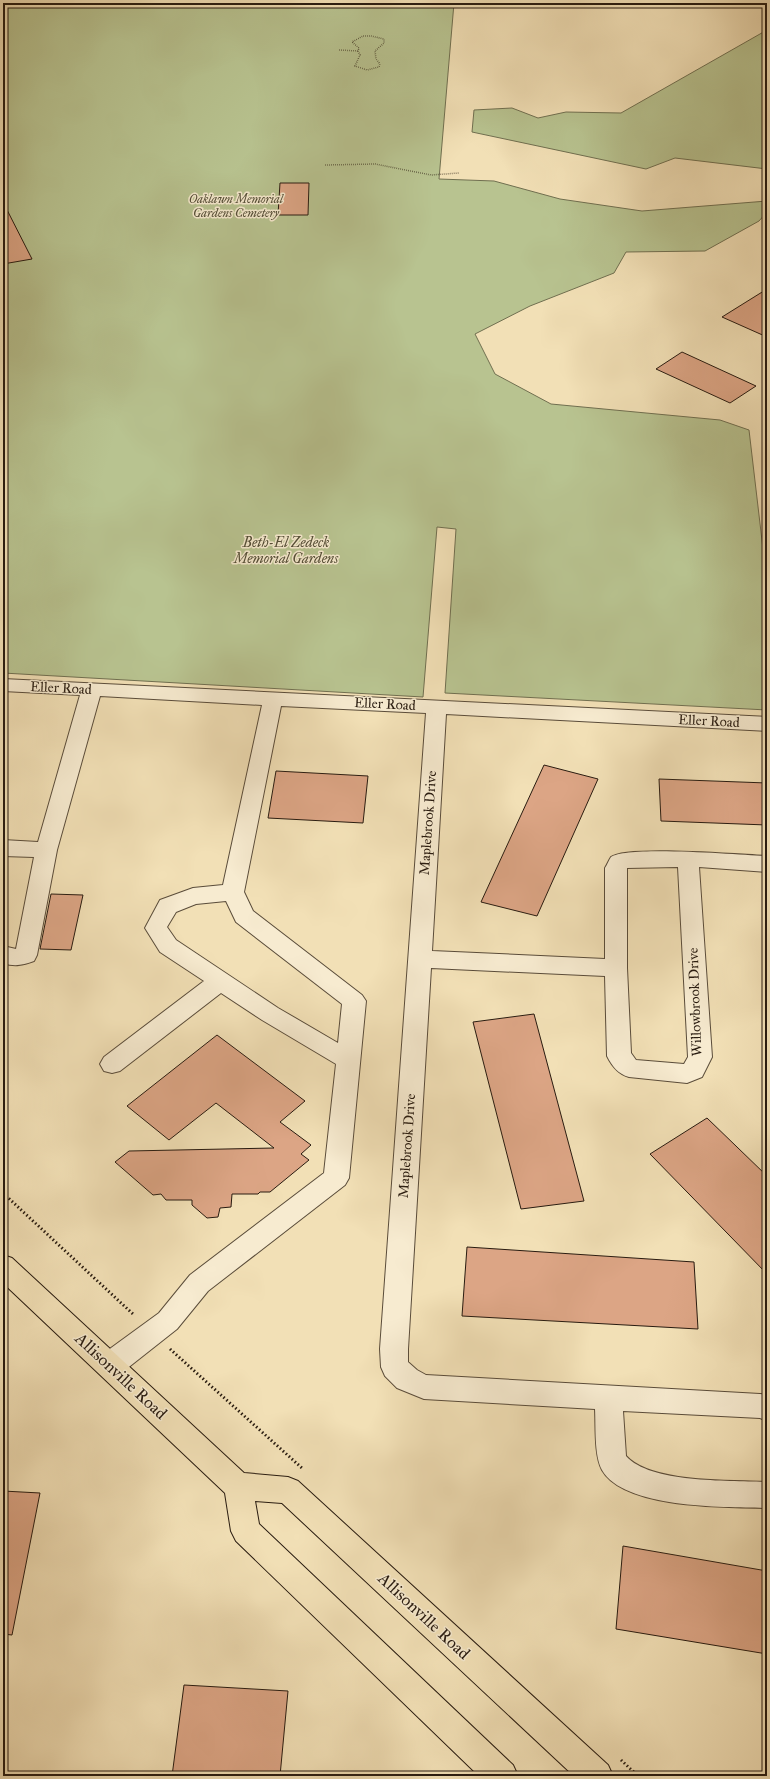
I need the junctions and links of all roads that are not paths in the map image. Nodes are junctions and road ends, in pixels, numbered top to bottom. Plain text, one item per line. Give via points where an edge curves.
1 (3, 685) edge
2 (92, 689) junction
3 (273, 698) junction
4 (436, 706) junction
5 (767, 724) edge
6 (3, 848) edge
7 (46, 850) junction
8 (688, 860) junction
9 (767, 864) edge
10 (233, 892) junction
11 (3, 954) edge
12 (420, 959) junction
13 (616, 968) junction
14 (220, 981) junction
15 (348, 1060) junction
16 (112, 1064) dead end
17 (3, 1266) edge
18 (110, 1365) junction
19 (608, 1397) junction
20 (767, 1408) edge
21 (238, 1486) junction
22 (767, 1495) edge
23 (502, 1776) edge
24 (597, 1776) edge

1 - 2 street, Eller Road
2 - 3 street, Eller Road
2 - 7 street
3 - 4 street, Eller Road
3 - 10 street
4 - 5 street, Eller Road
4 - 12 street, Maplebrook Drive
6 - 7 street
7 - 11 street via 26,955 18,958
8 - 9 street, Willowbrook Drive
8 - 13 street, Willowbrook Drive via 626,860 619,863 616,868
8 - 13 street, Willowbrook Drive via 700,1057 694,1070 687,1074 647,1071 629,1068 624,1063 619,1056
10 - 14 street via 193,896 168,906 156,928 168,946
10 - 15 street via 244,916 354,1001
12 - 13 street
12 - 19 street, Maplebrook Drive via 394,1349 395,1368 407,1379 424,1387
14 - 15 street
14 - 16 street
15 - 18 street via 336,1178 199,1283 168,1321
17 - 18 main road, Allisonville Road
18 - 21 main road, Allisonville Road
19 - 20 street, Maplebrook Drive
19 - 22 street via 612,1461 624,1474 641,1482 687,1491
21 - 23 main road via 246,1531
21 - 24 main road, Allisonville Road via 288,1490

